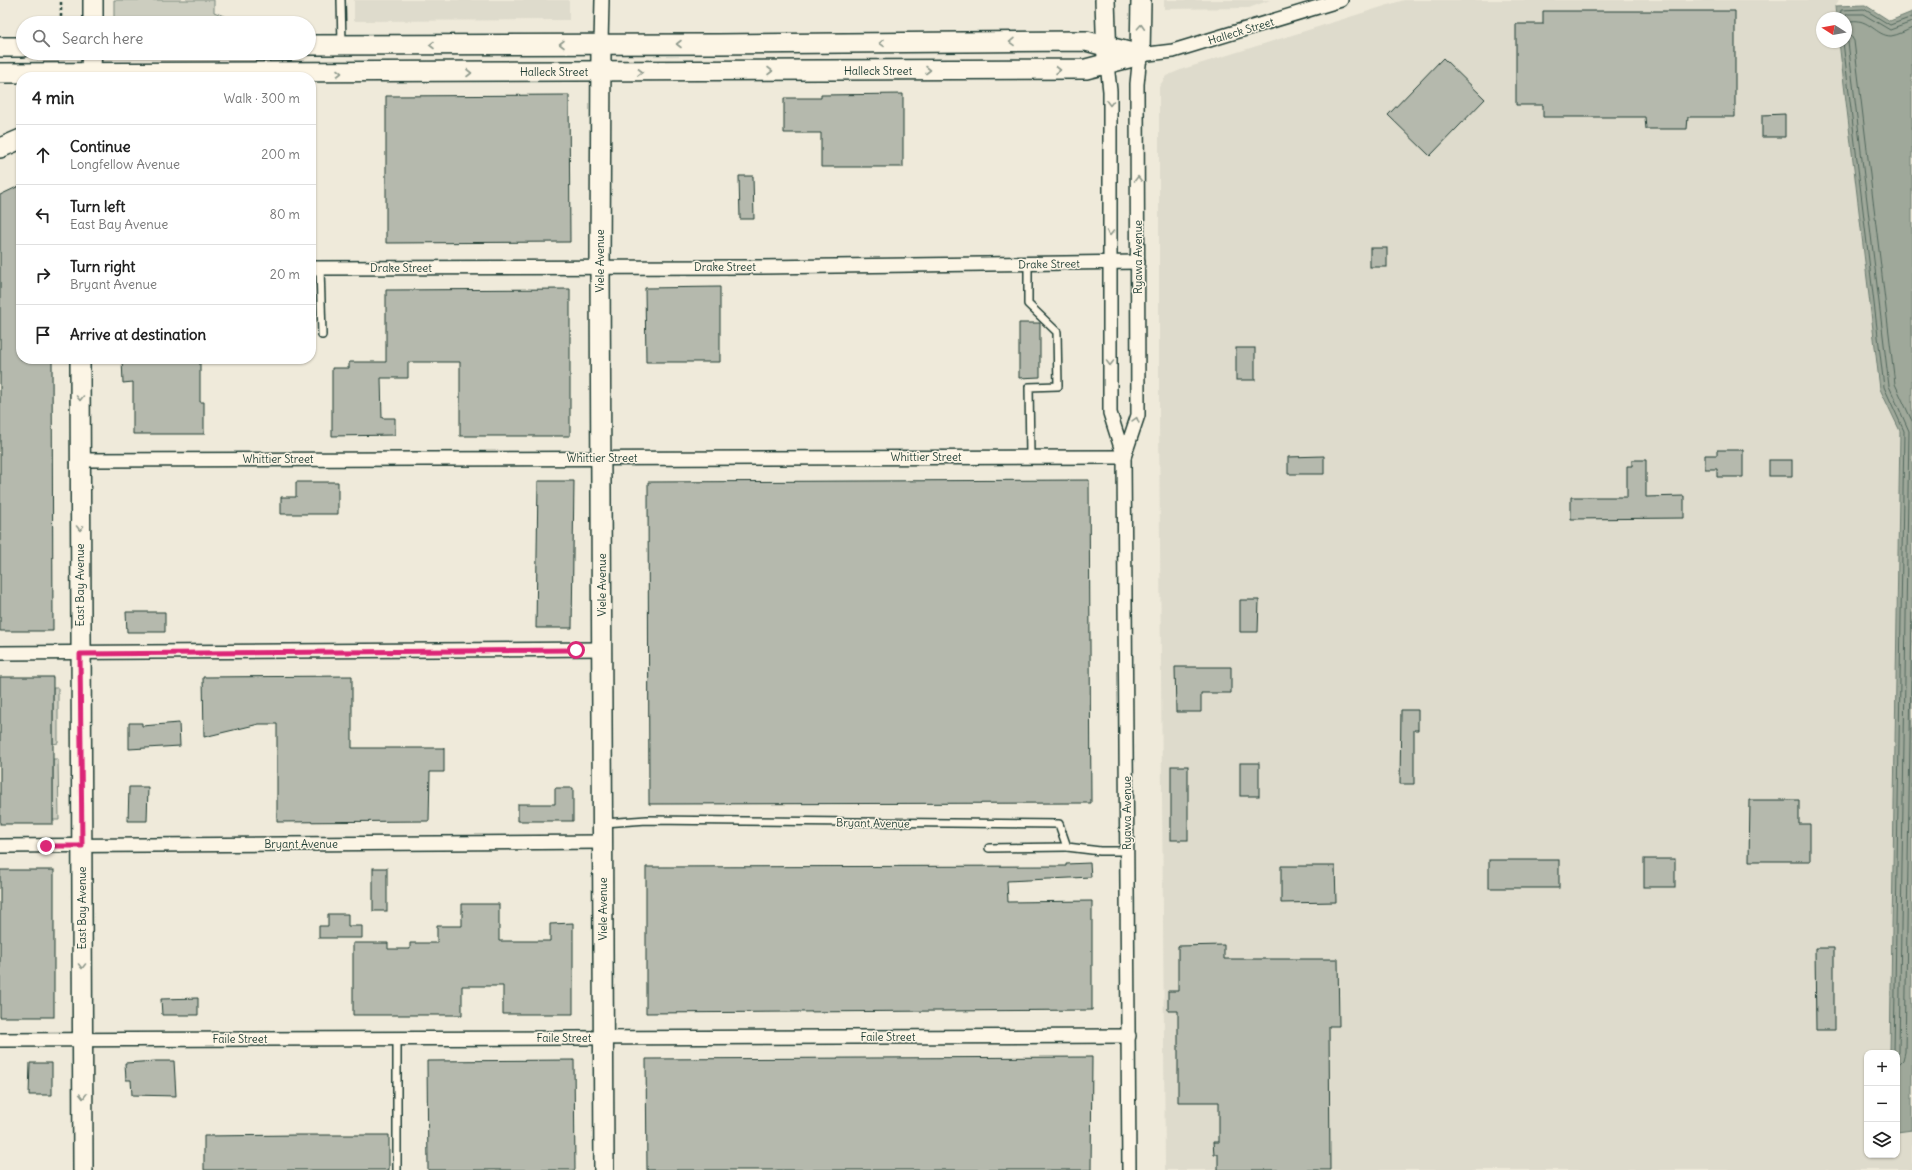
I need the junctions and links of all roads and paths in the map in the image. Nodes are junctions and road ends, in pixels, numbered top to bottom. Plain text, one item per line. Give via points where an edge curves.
1 (61, 0) edge
2 (93, 0) edge
3 (342, 0) edge
4 (602, 0) edge
5 (1105, 0) edge
6 (1141, 0) edge
7 (1341, 0) edge
8 (61, 16) edge
9 (93, 16) edge
10 (601, 44) junction
11 (316, 45) edge
12 (342, 45) junction
13 (0, 47) edge
14 (16, 47) edge
15 (1107, 55) junction
16 (1140, 55) junction
17 (91, 60) edge
18 (90, 72) edge
19 (601, 72) junction
20 (0, 74) edge
21 (16, 74) edge
22 (316, 74) edge
23 (16, 141) edge
24 (0, 148) edge
25 (1138, 262) junction
26 (1110, 263) junction
27 (1028, 264) junction
28 (316, 268) edge
29 (600, 268) junction
30 (316, 278) edge
31 (322, 335) dead end
32 (80, 364) edge
33 (1030, 456) junction
34 (1124, 457) junction
35 (601, 458) junction
36 (80, 460) junction
37 (602, 650) junction
38 (0, 653) edge
39 (80, 654) junction
40 (603, 823) junction
41 (603, 842) junction
42 (0, 846) edge
43 (82, 846) junction
44 (1067, 847) junction
45 (989, 848) dead end
46 (1127, 851) junction
47 (1129, 1036) junction
48 (397, 1038) junction
49 (604, 1038) junction
50 (0, 1040) edge
51 (82, 1040) junction
52 (83, 1170) edge
53 (397, 1170) edge
54 (604, 1170) edge
55 (1129, 1170) edge

1 - 8 path
2 - 9 main road
3 - 12 lane
4 - 10 street, Viele Avenue
5 - 15 main road
16 -> 6 main road
7 - 16 street, Halleck Street via 1173,51
10 -> 12 main road
15 -> 10 main road via 1086,41
10 - 19 main road, Viele Avenue
11 - 12 main road
13 - 14 main road
15 - 16 main road
19 -> 15 main road, Halleck Street via 1086,69
15 -> 26 street, Ryawa Avenue via 1110,91
25 -> 16 street, Ryawa Avenue via 1137,84
17 - 18 main road
22 -> 19 main road, Halleck Street
19 - 29 main road, Viele Avenue
20 - 21 main road, Halleck Street
23 - 24 main road
25 - 26 street, Drake Street
34 -> 25 street, Ryawa Avenue via 1138,415
26 - 27 street, Drake Street
26 -> 34 street, Ryawa Avenue via 1110,413
27 - 29 street, Drake Street
27 - 33 lane via 1028,304 1057,332 1058,386 1029,386
28 - 29 street, Drake Street
29 - 35 main road, Viele Avenue
30 - 31 lane
32 -> 36 main road, East Bay Avenue
33 - 34 street, Whittier Street
33 - 35 street, Whittier Street
34 - 46 street, Ryawa Avenue
35 - 36 street, Whittier Street
35 - 37 main road, Viele Avenue
36 -> 39 main road, East Bay Avenue
37 - 39 street
37 - 40 main road, Viele Avenue
38 - 39 street
39 - 43 main road, East Bay Avenue
40 - 41 main road, Viele Avenue
40 - 44 lane, Bryant Avenue via 655,820 1058,824
41 - 43 street, Bryant Avenue
41 - 49 main road, Viele Avenue
42 - 43 street, Bryant Avenue
43 -> 51 main road, East Bay Avenue
44 - 45 lane
44 - 46 lane
46 - 47 street, Ryawa Avenue
47 - 49 street, Faile Street
47 - 55 street, Ryawa Avenue
48 - 49 street, Faile Street
48 - 51 street, Faile Street
48 - 53 lane
49 - 54 main road, Viele Avenue
50 - 51 street, Faile Street
51 -> 52 main road, East Bay Avenue

